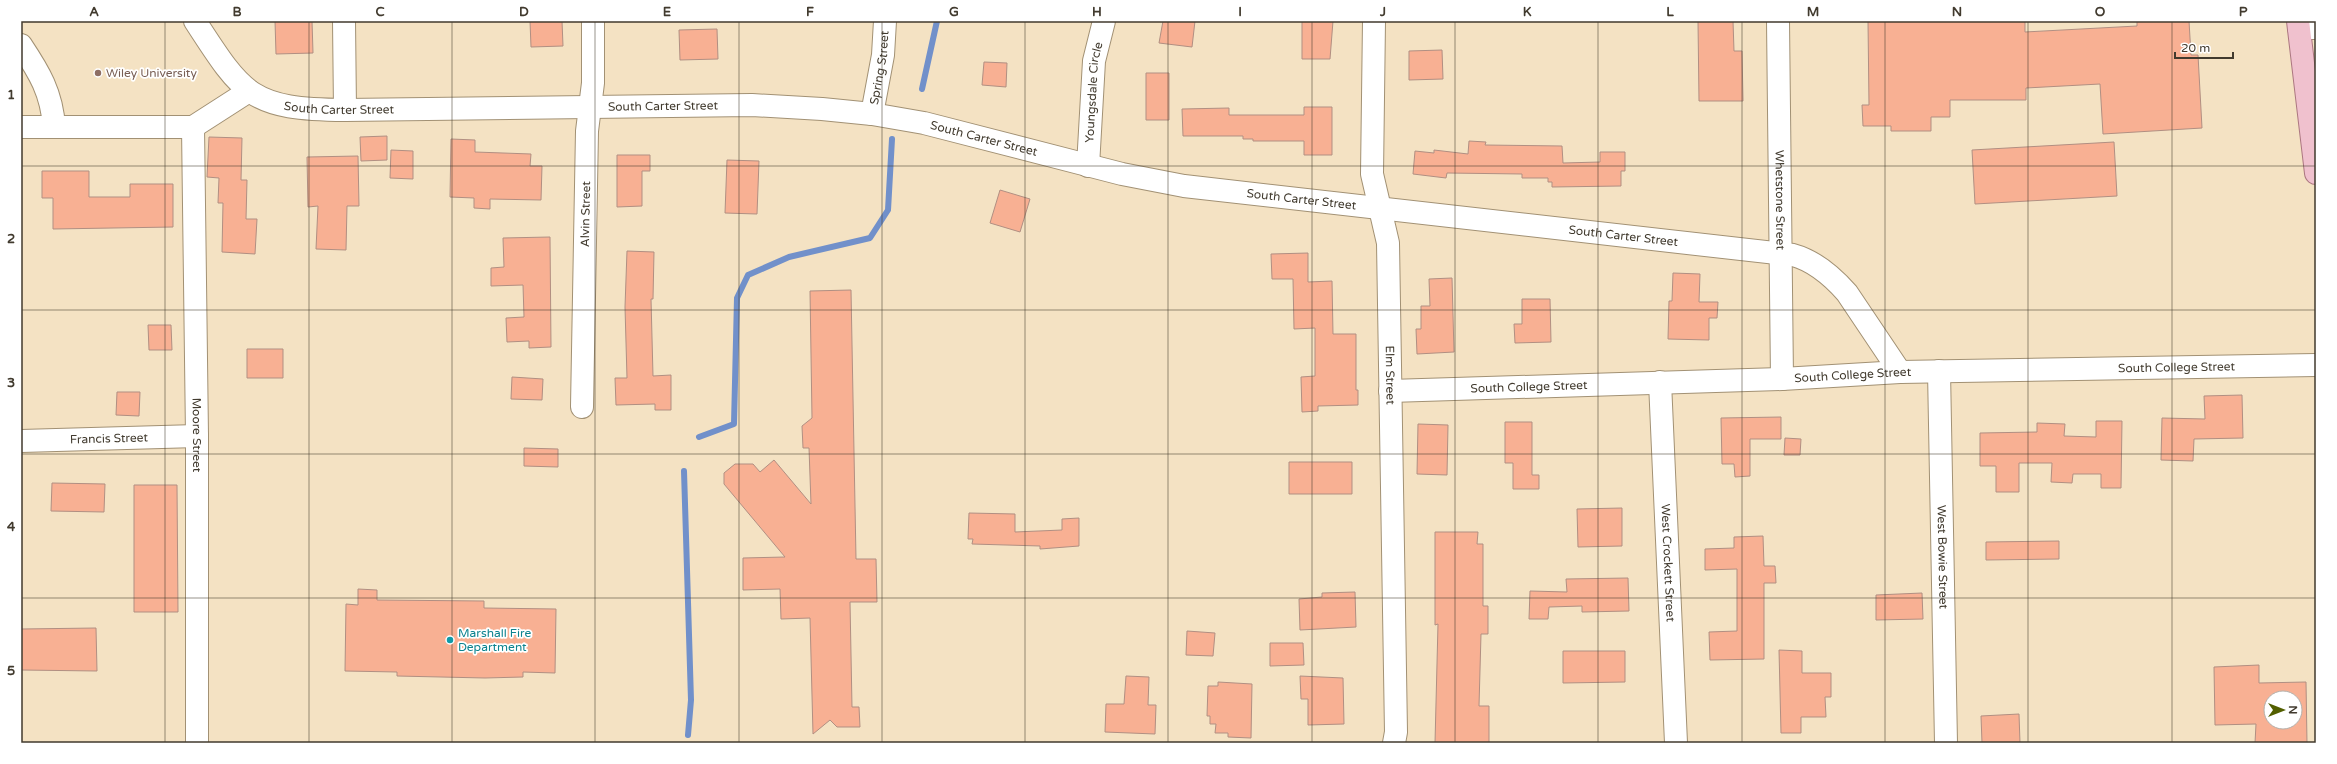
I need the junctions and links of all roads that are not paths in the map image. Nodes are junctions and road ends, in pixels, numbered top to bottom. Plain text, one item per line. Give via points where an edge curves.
1 (195, 21) edge
2 (344, 21) edge
3 (593, 21) edge
4 (885, 21) edge
5 (1104, 21) edge
6 (1374, 21) edge
7 (1778, 21) edge
8 (2304, 26) edge
9 (21, 45) edge
10 (249, 91) junction
11 (590, 106) junction
12 (345, 110) junction
13 (872, 114) junction
14 (21, 127) edge
15 (54, 127) junction
16 (193, 127) junction
17 (1088, 166) junction
18 (2316, 173) edge
19 (1381, 210) junction
20 (1780, 253) junction
21 (2316, 365) edge
22 (1940, 371) junction
23 (1900, 372) junction
24 (1782, 379) junction
25 (1660, 382) junction
26 (1390, 391) junction
27 (582, 407) dead end
28 (197, 436) junction
29 (21, 441) edge
30 (1396, 739) edge
31 (197, 743) edge
32 (1676, 743) edge
33 (1946, 743) edge

1 - 10 street via 231,74
2 - 12 street
3 - 11 street, Alvin Street via 593,83
4 - 13 street, Spring Street via 882,61
5 - 17 street, Youngsdale Circle via 1094,61
6 - 19 street, Elm Street via 1372,174
7 - 20 street, Whetstone Street
8 - 18 main road
9 - 15 street via 44,83 53,108
10 - 12 street, South Carter Street via 267,102 283,106
10 - 16 street
11 - 12 street, South Carter Street
11 - 13 street, South Carter Street via 752,105
11 - 27 street, Alvin Street via 587,132
13 - 17 street, South Carter Street via 924,123
14 - 15 street
15 - 16 street
16 - 28 street, Moore Street
17 - 19 street, South Carter Street via 1177,184
19 - 20 street, South Carter Street
19 - 26 street, Elm Street via 1388,243
20 - 23 street, South Carter Street via 1806,258 1837,282
20 - 24 street, Whetstone Street
21 - 22 street, South College Street
22 - 23 street, South College Street
22 - 33 street, West Bowie Street
23 - 24 street, South College Street
24 - 25 street, South College Street
25 - 26 street, South College Street
25 - 32 street, West Crockett Street
26 - 30 street, Elm Street
28 - 29 street, Francis Street
28 - 31 street, Moore Street

